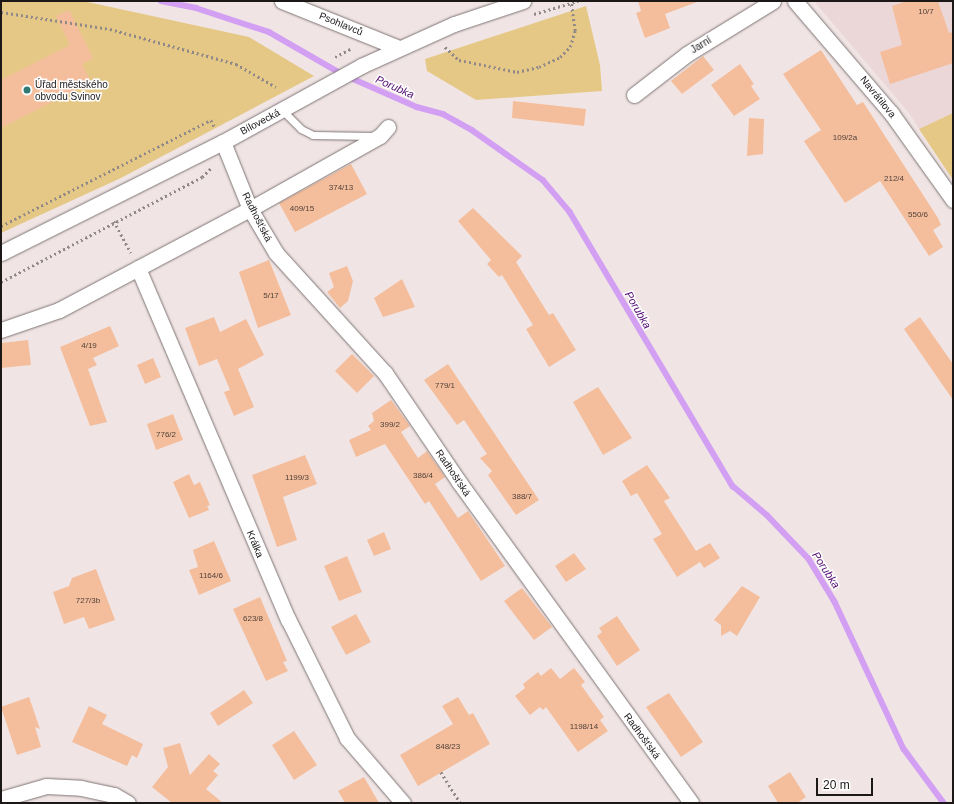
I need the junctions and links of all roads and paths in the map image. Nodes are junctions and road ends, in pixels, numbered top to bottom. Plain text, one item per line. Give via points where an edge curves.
1 (282, 1) edge
2 (523, 1) edge
3 (773, 1) edge
4 (795, 1) edge
5 (571, 3) dead end
6 (1, 12) edge
7 (445, 47) dead end
8 (399, 48) junction
9 (276, 87) dead end
10 (634, 95) dead end
11 (282, 110) junction
12 (211, 120) dead end
13 (384, 132) joint
14 (225, 147) junction
15 (953, 200) edge
16 (250, 209) junction
17 (114, 221) junction
18 (1, 226) edge
19 (1, 253) edge
20 (138, 268) junction
21 (1, 282) edge
22 (1, 330) edge
23 (441, 772) dead end
24 (1, 799) edge
25 (128, 803) edge
26 (403, 803) edge
27 (460, 803) edge
28 (691, 803) edge

1 - 8 street, Psohlavců
2 - 8 street, Bílovecká via 454,24
3 - 10 street, Jarní via 687,54
4 - 15 street, Navrátilova via 891,113
5 - 7 path via 575,31 570,47 560,57 539,67 517,72 459,60
6 - 9 path via 110,29 236,64
8 - 11 street, Bílovecká via 360,66
11 - 13 lane via 301,129 313,135
11 - 14 street, Bílovecká
12 - 18 path
13 - 16 street
14 - 16 street, Radhošťská
14 - 17 path via 202,178
14 - 19 street, Bílovecká
16 - 20 street
16 - 28 street, Radhošťská via 276,253 385,373 459,482
17 - 20 path
17 - 21 path
20 - 22 street via 59,310
20 - 26 street, Králka via 288,619 347,738
23 - 27 path
24 - 25 street via 46,786 81,788 114,795

